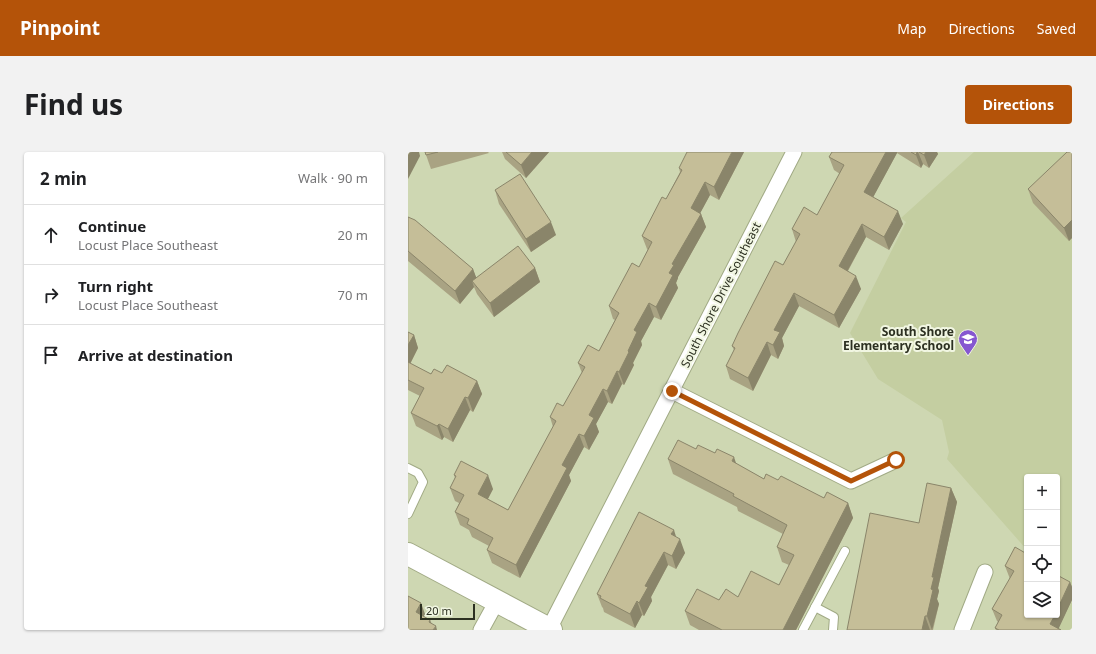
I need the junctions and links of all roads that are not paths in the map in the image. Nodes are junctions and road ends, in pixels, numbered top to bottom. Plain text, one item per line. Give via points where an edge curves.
1 (794, 152) edge
2 (672, 391) junction
3 (896, 460) dead end
4 (408, 468) edge
5 (408, 514) edge
6 (845, 551) dead end
7 (408, 554) edge
8 (985, 572) dead end
9 (497, 601) junction
10 (815, 607) junction
11 (481, 630) edge
12 (550, 630) edge
13 (803, 630) edge
14 (833, 630) edge
15 (962, 630) edge

1 - 2 street, South Shore Drive Southeast
2 - 3 street via 851,481
2 - 12 street, South Shore Drive Southeast
4 - 5 lane via 418,473 423,482
6 - 10 lane
7 - 9 main road
8 - 15 street
9 - 11 street
9 - 12 main road
10 - 13 lane
10 - 14 lane via 834,617

